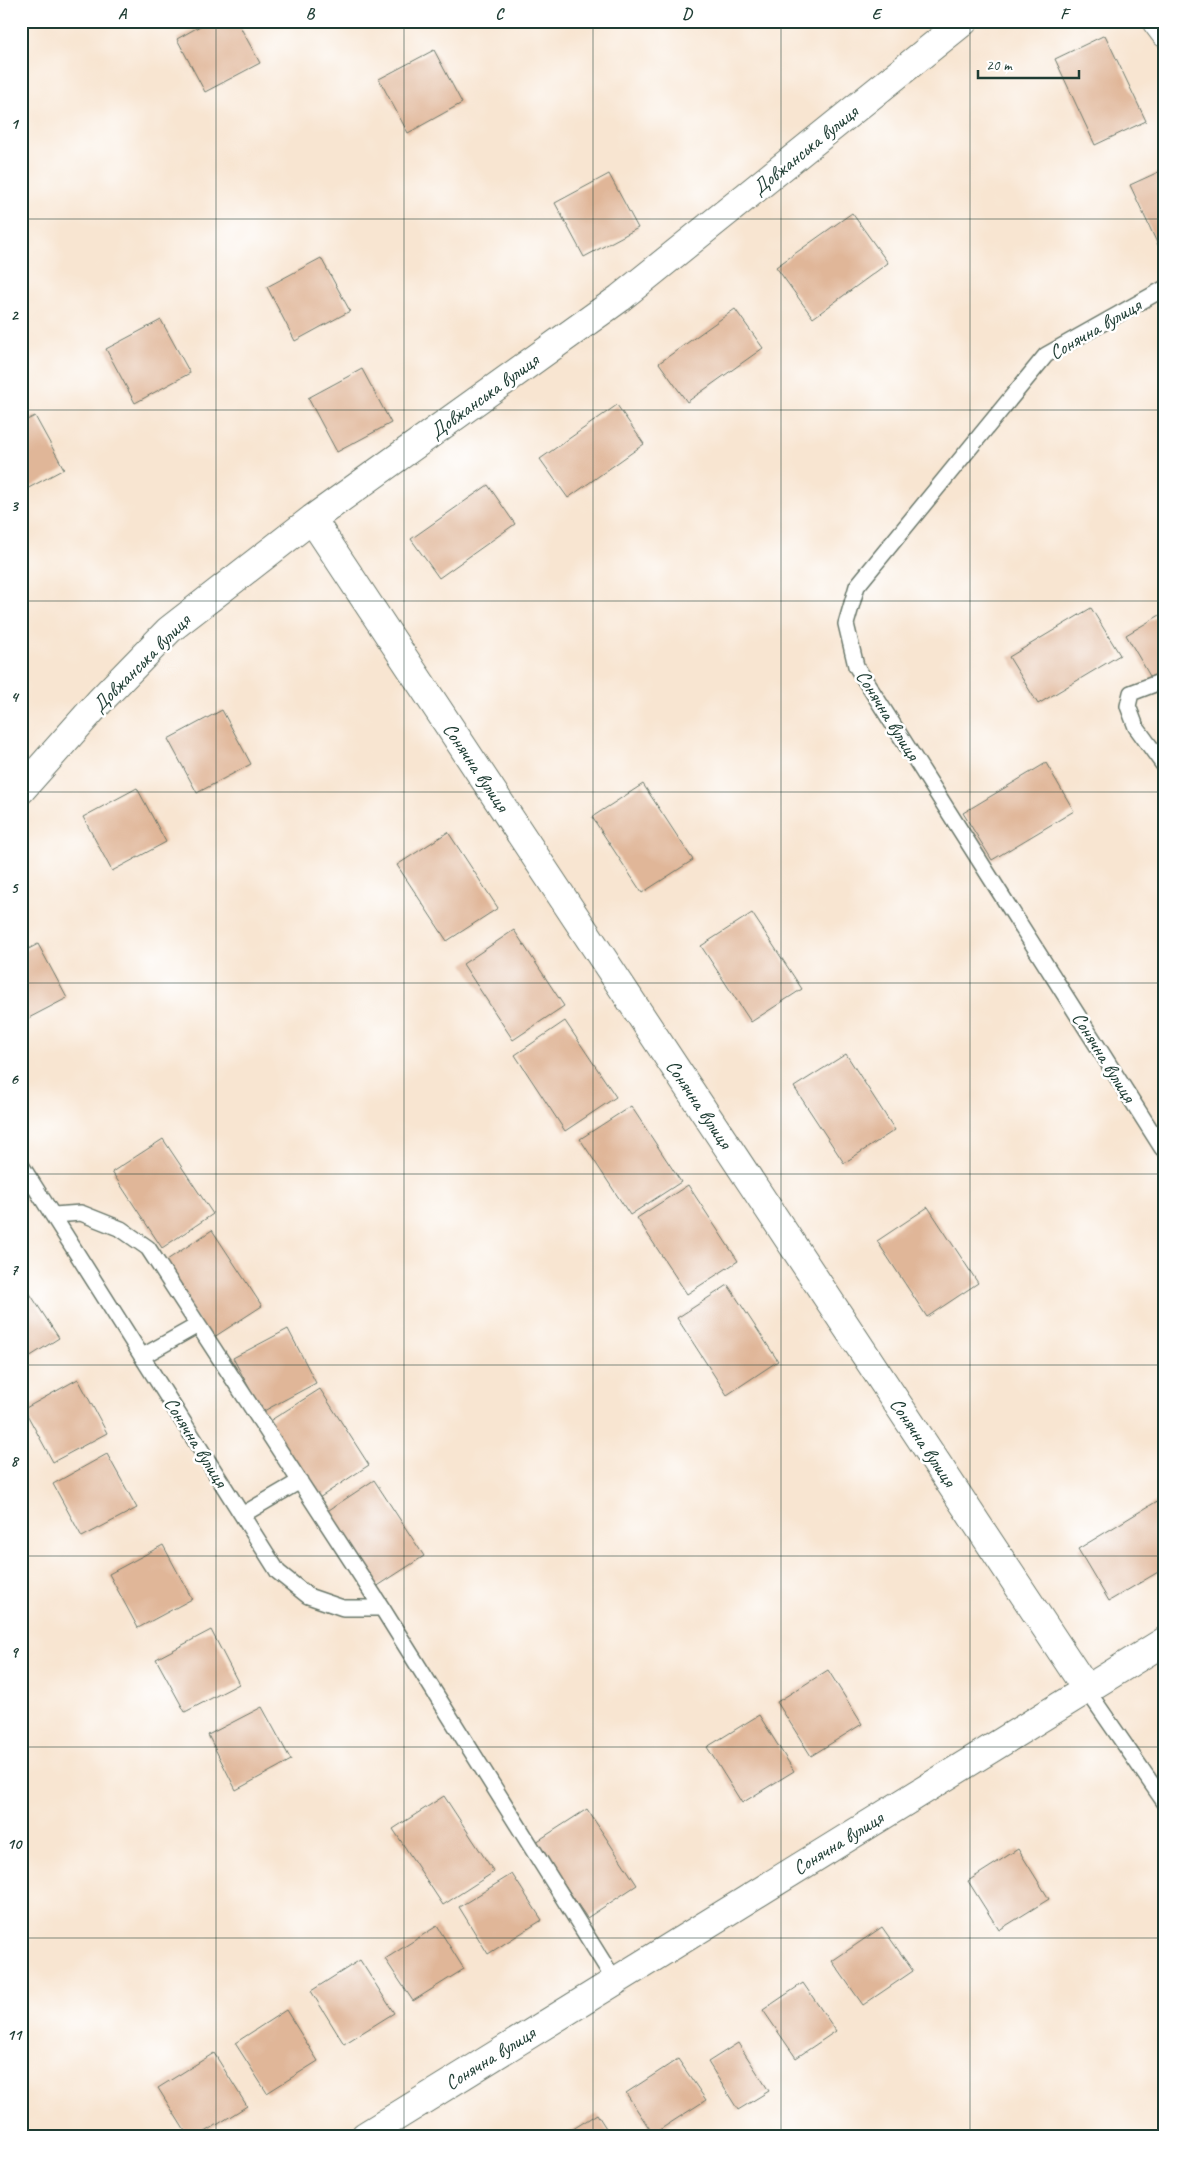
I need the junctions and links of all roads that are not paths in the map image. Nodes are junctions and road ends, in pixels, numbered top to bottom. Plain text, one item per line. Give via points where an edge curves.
1 (964, 21) edge
2 (1156, 21) edge
3 (1165, 33) edge
4 (1165, 288) edge
5 (312, 519) junction
6 (1165, 680) edge
7 (1165, 767) edge
8 (21, 790) edge
9 (1165, 1148) edge
10 (21, 1165) edge
11 (54, 1215) junction
12 (198, 1325) junction
13 (143, 1356) junction
14 (300, 1481) junction
15 (242, 1515) junction
16 (382, 1608) junction
17 (1165, 1641) edge
18 (1087, 1690) junction
19 (1165, 1803) edge
20 (614, 1981) junction
21 (365, 2136) edge

1 - 5 street, Довжанська вулиця via 620,298
2 - 3 street
4 - 9 lane, Сонячна вулиця via 1046,355 857,586 846,624 856,666 1162,1148
5 - 8 street, Довжанська вулиця via 169,630
5 - 18 street, Сонячна вулиця
6 - 7 lane via 1131,693 1128,706 1136,727
10 - 11 lane, Сонячна вулиця
11 - 12 lane via 81,1213 121,1229 148,1248
11 - 13 lane, Сонячна вулиця
12 - 13 lane
12 - 14 lane
13 - 15 lane, Сонячна вулиця
14 - 15 lane
14 - 16 lane
15 - 16 lane, Сонячна вулиця via 278,1572 308,1596 343,1608
16 - 20 lane
17 - 18 street, Сонячна вулиця
18 - 19 lane
18 - 20 street, Сонячна вулиця
20 - 21 street, Сонячна вулиця

